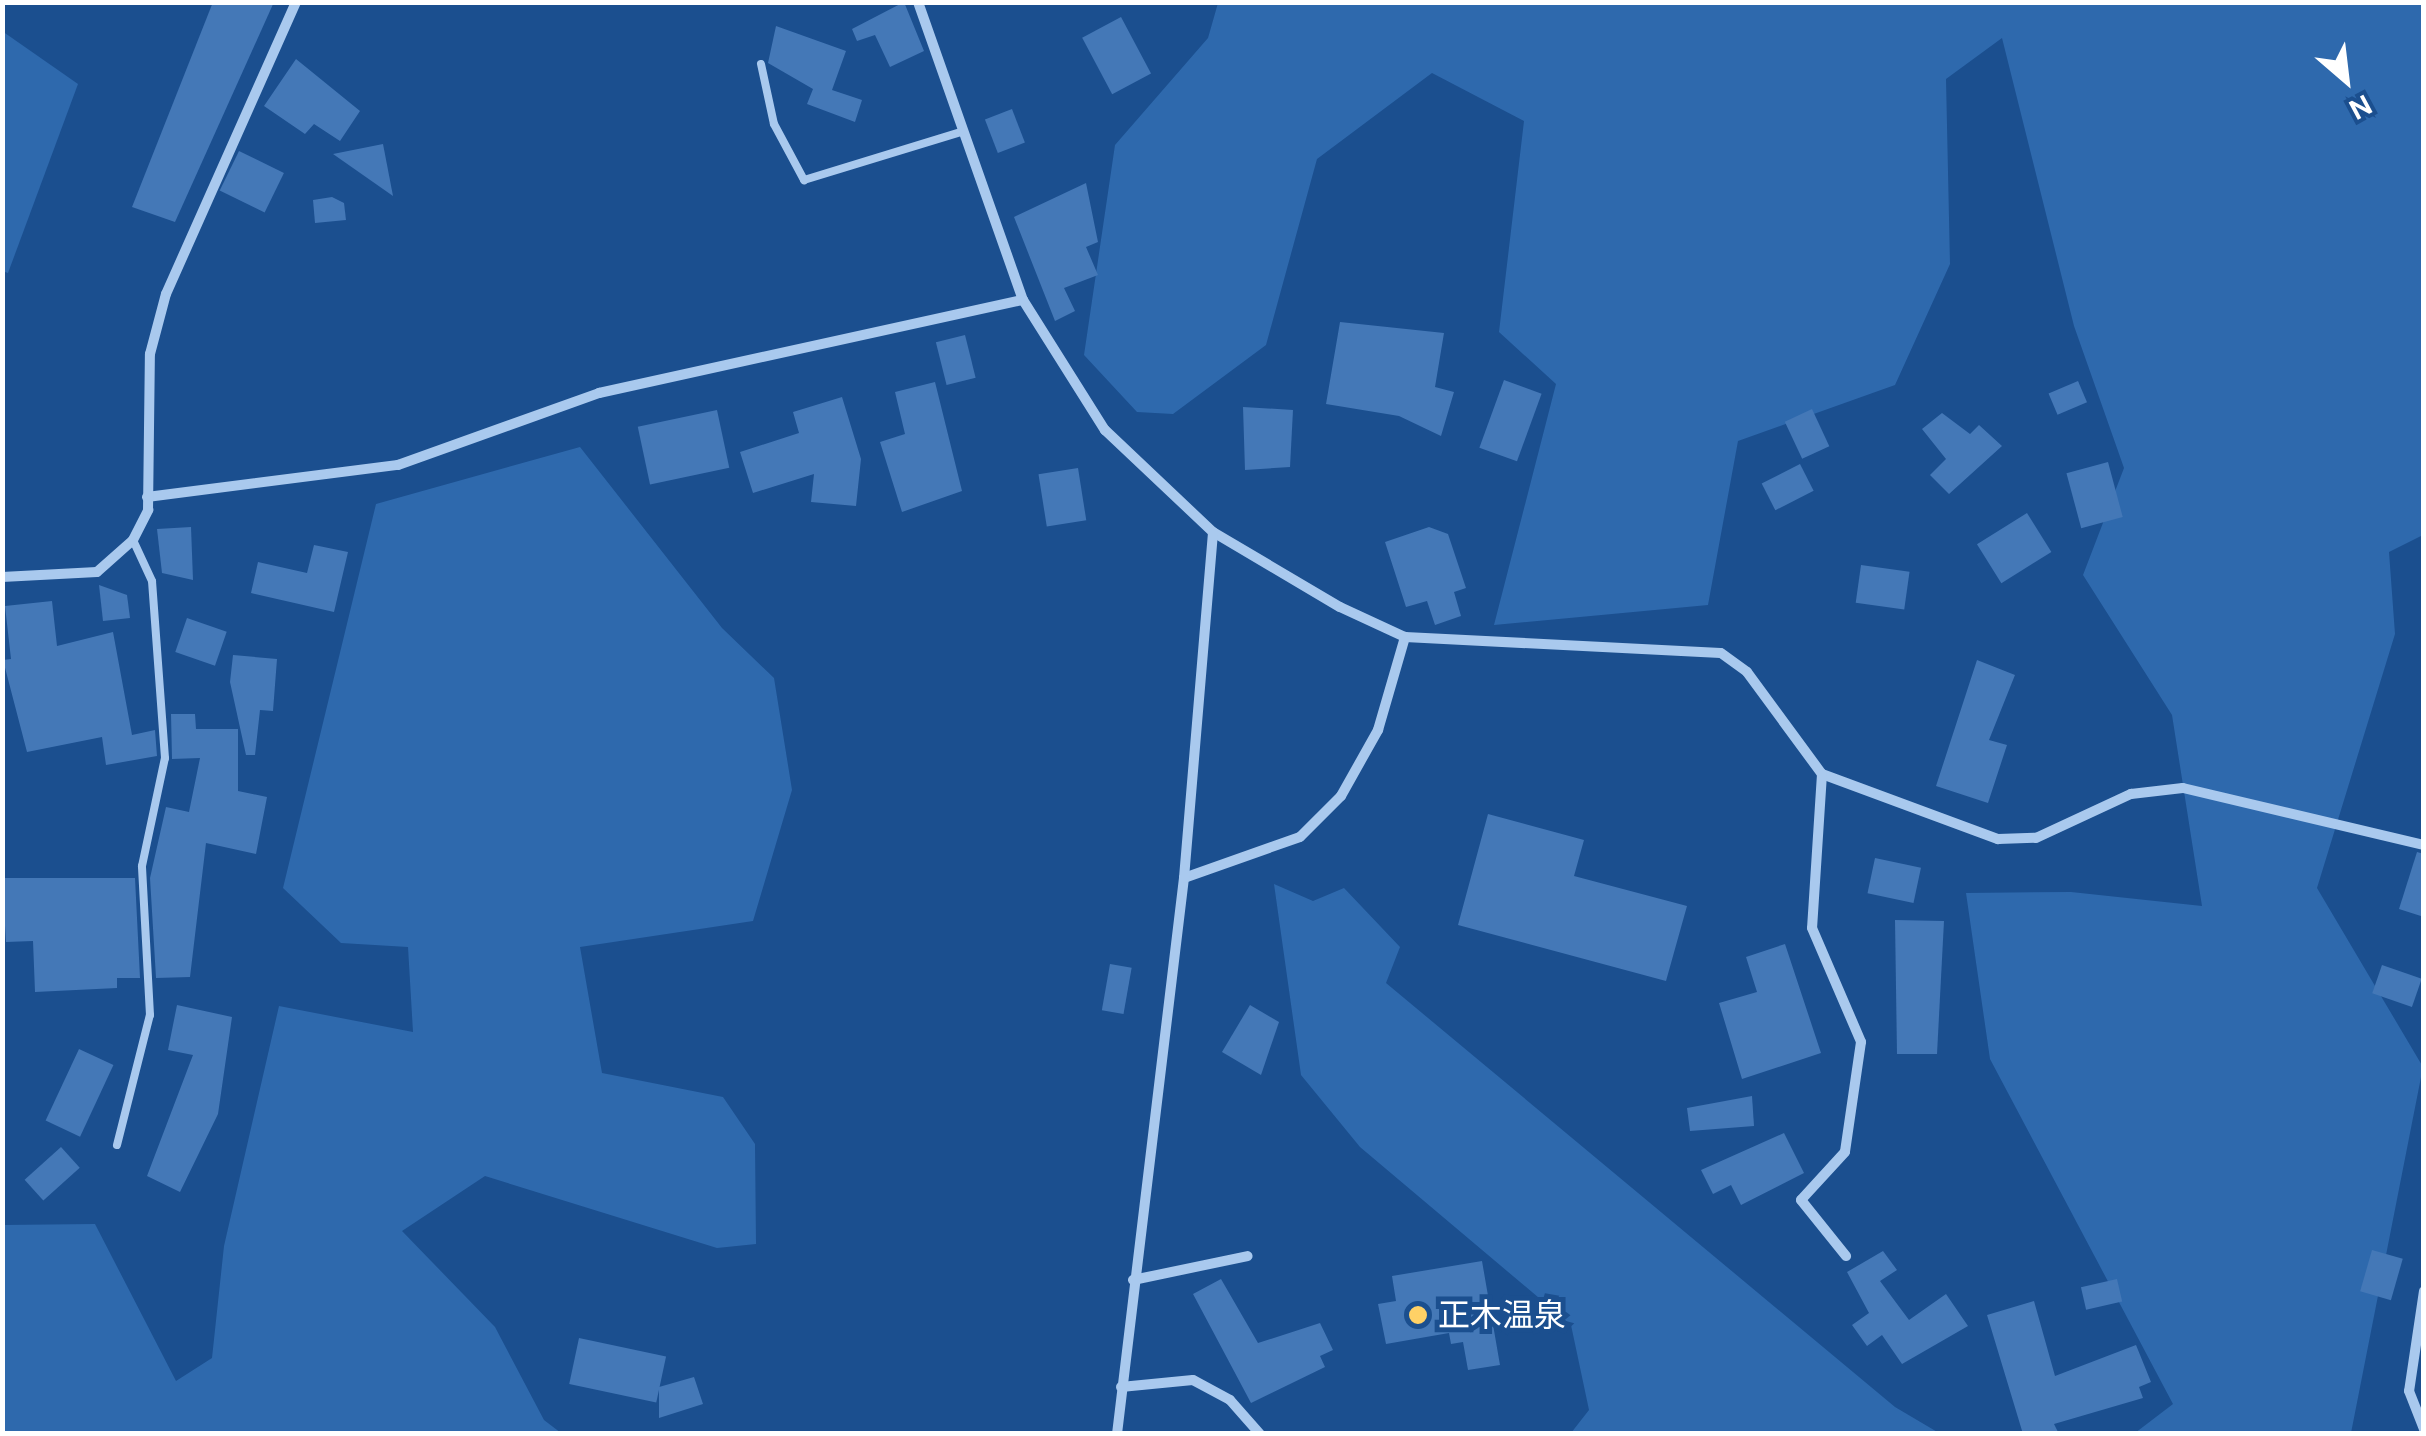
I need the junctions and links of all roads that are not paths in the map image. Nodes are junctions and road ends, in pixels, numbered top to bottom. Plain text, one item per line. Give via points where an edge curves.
1 (296, 2) edge
2 (918, 2) edge
3 (761, 64) dead end
4 (964, 130) junction
5 (1023, 300) junction
6 (147, 497) junction
7 (1213, 532) junction
8 (133, 540) junction
9 (2, 578) edge
10 (1405, 637) junction
11 (1822, 774) junction
12 (2424, 845) edge
13 (1184, 878) junction
14 (117, 1145) dead end
15 (1248, 1256) dead end
16 (1846, 1256) dead end
17 (1133, 1280) junction
18 (2424, 1291) edge
19 (1121, 1387) junction
20 (2424, 1429) edge
21 (1116, 1434) edge
22 (1260, 1434) edge

1 - 6 street via 166,294 150,354
2 - 4 street
3 - 4 lane via 774,124 804,180
4 - 5 street
5 - 6 street via 599,393 398,465
5 - 7 street via 1105,430
6 - 8 street
7 - 10 street
7 - 13 street
8 - 9 street via 97,572
8 - 14 lane via 152,581 165,758 142,866 150,1015
10 - 11 street via 1721,652 1746,672
10 - 13 street via 1378,730 1341,796 1300,837
11 - 12 street via 1998,840 2036,838 2131,794 2183,788
11 - 16 street via 1812,928 1861,1042 1844,1152 1801,1200
13 - 17 street
15 - 17 street
17 - 19 street
18 - 20 street via 2409,1391
19 - 21 street
19 - 22 street via 1193,1380 1230,1400

